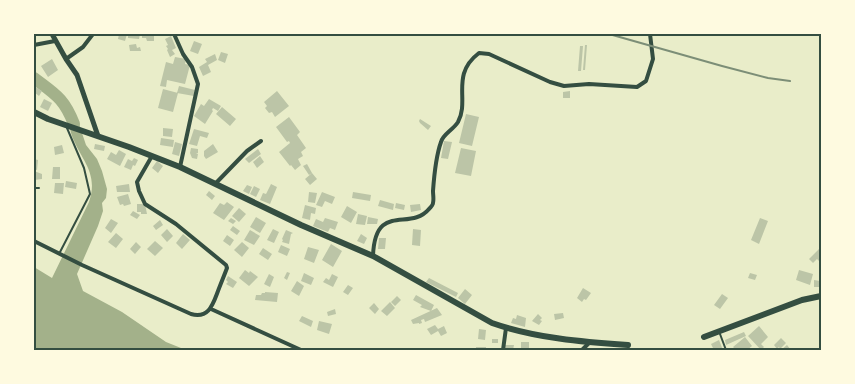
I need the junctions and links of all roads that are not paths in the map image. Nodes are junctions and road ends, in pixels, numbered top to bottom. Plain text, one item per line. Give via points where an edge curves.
1 (52, 34) edge
2 (93, 34) edge
3 (174, 34) edge
4 (650, 34) edge
5 (55, 41) junction
6 (34, 45) edge
7 (66, 59) junction
8 (34, 112) edge
9 (68, 127) junction
10 (98, 136) junction
11 (261, 141) dead end
12 (152, 156) junction
13 (180, 166) junction
14 (216, 183) junction
15 (34, 188) edge
16 (39, 188) dead end
17 (34, 240) edge
18 (60, 254) junction
19 (373, 256) junction
20 (821, 296) edge
21 (211, 308) junction
22 (506, 328) junction
23 (719, 331) junction
24 (704, 336) dead end
25 (590, 342) junction
26 (628, 345) dead end
27 (301, 350) edge
28 (504, 350) edge
29 (582, 350) edge
30 (726, 350) edge

1 - 5 street
2 - 7 street via 83,47
3 - 13 street via 198,84
4 - 19 street via 653,59 646,81 637,87 564,86 489,54 479,53 473,58 462,81 462,108 458,122 441,142 433,203 421,216 392,220 382,227 376,236
5 - 6 street
5 - 7 street
7 - 10 street via 77,76
8 - 9 highway
9 - 10 highway
9 - 18 lane via 90,194
10 - 12 highway
11 - 14 street
12 - 13 highway
12 - 21 street via 138,182 143,201 226,265
13 - 14 highway
14 - 19 highway
15 - 16 lane
17 - 18 street
18 - 21 street via 191,314 205,314
19 - 22 highway via 474,315
20 - 23 highway
21 - 27 street
22 - 25 highway
22 - 28 street
23 - 24 highway
23 - 30 lane
25 - 26 highway
25 - 29 street

